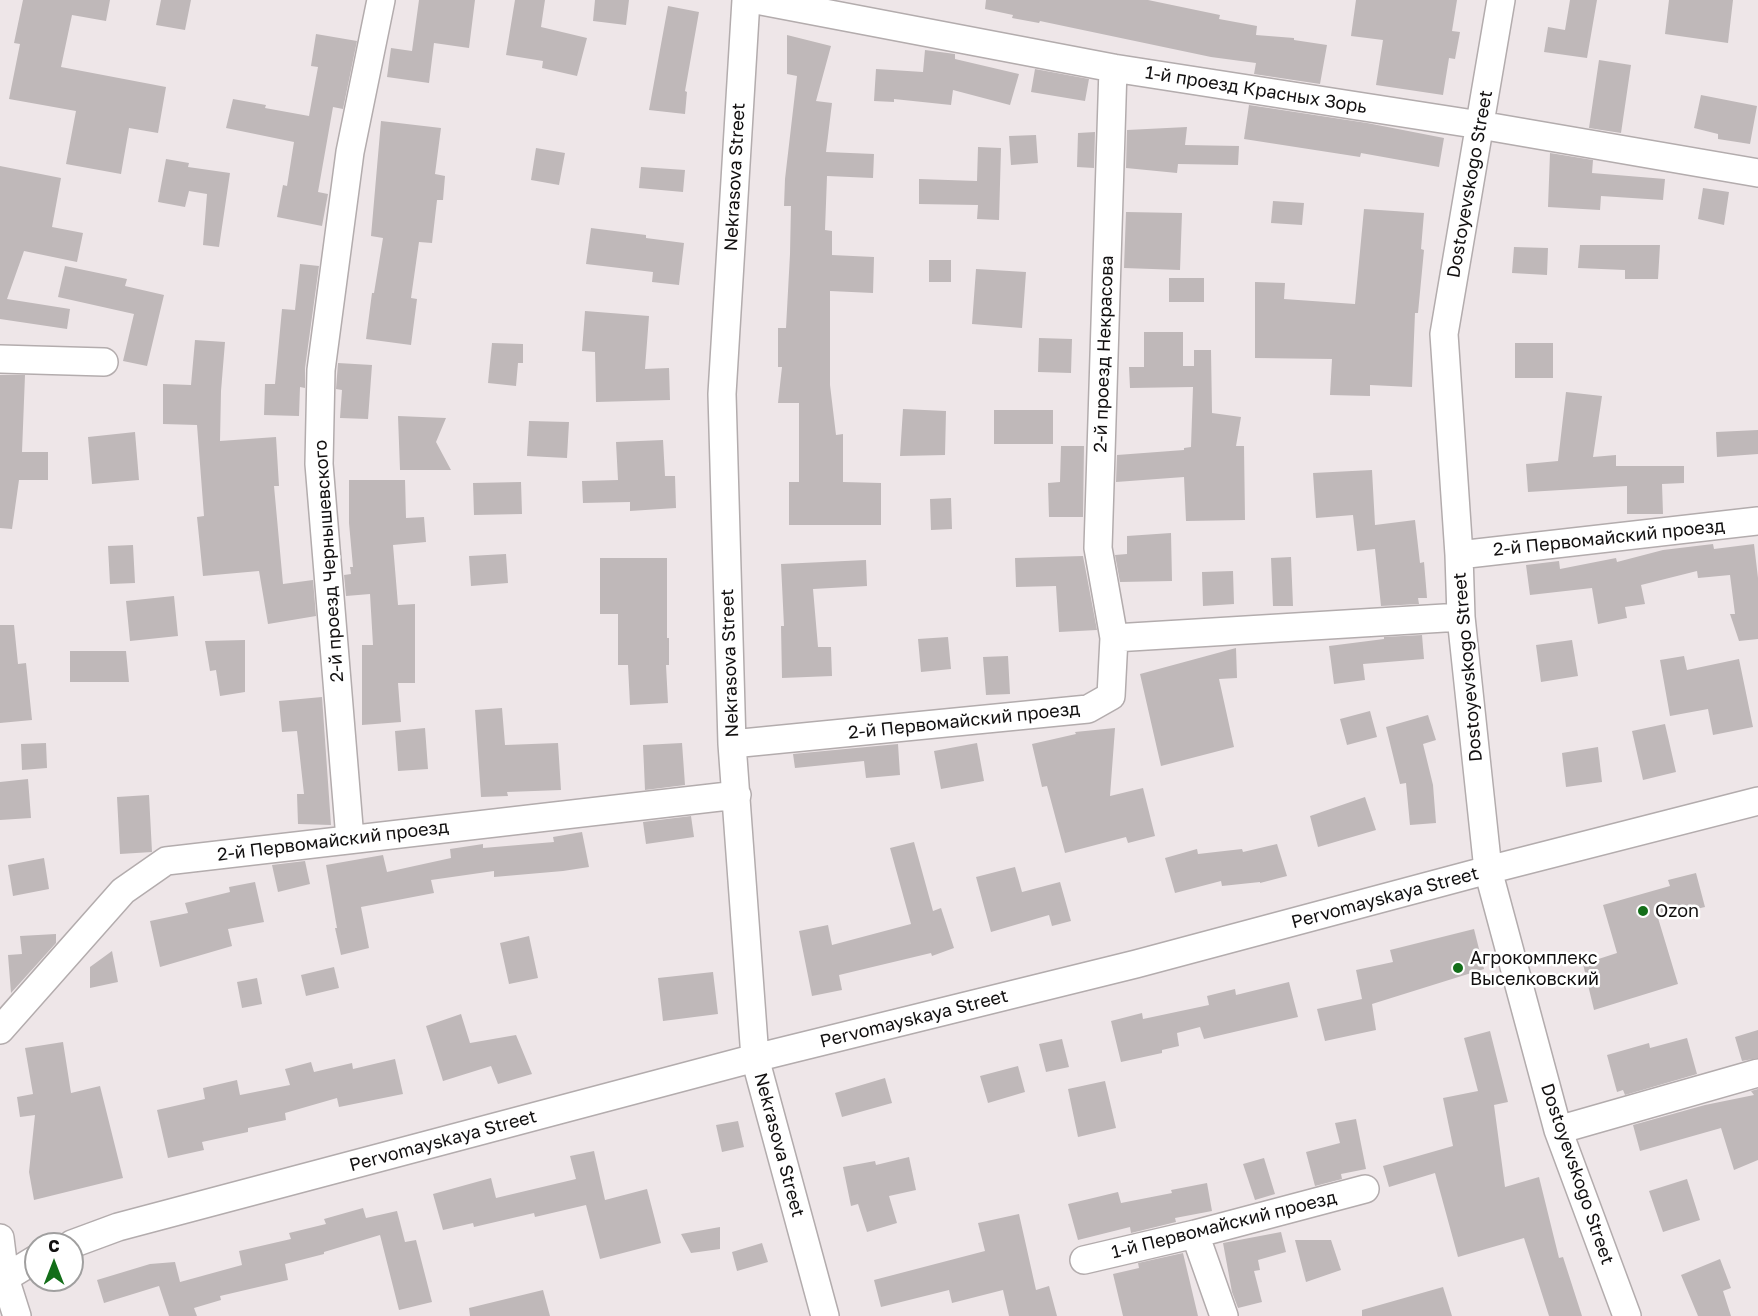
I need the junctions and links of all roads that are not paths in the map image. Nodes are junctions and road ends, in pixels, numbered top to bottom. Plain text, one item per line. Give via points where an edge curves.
1 (381, 0) edge
2 (746, 0) edge
3 (756, 0) edge
4 (1501, 0) edge
5 (1113, 68) junction
6 (1480, 125) junction
7 (1758, 173) edge
8 (0, 359) edge
9 (104, 362) dead end
10 (1758, 521) edge
11 (1459, 555) junction
12 (1461, 617) junction
13 (1114, 638) junction
14 (732, 744) junction
15 (737, 795) junction
16 (1758, 801) edge
17 (350, 839) junction
18 (1488, 870) junction
19 (0, 1030) edge
20 (755, 1058) junction
21 (1758, 1073) edge
22 (1558, 1130) junction
23 (1365, 1189) dead end
24 (1195, 1234) junction
25 (0, 1239) edge
26 (84, 1240) edge
27 (1084, 1260) dead end
28 (24, 1267) edge
29 (2, 1282) edge
30 (17, 1316) edge
31 (825, 1316) edge
32 (1224, 1316) edge
33 (1627, 1316) edge

1 - 17 street, 2-й проезд Чернышевского via 350,152 321,381 319,464
2 - 14 street, Nekrasova Street via 722,394
3 - 5 street, 1-й проезд Красных Зорь
4 - 6 street, Dostoyevskogo Street
5 - 6 street, 1-й проезд Красных Зорь
5 - 13 street, 2-й проезд Некрасова via 1098,548
6 - 7 street, 1-й проезд Красных Зорь
6 - 11 street, Dostoyevskogo Street via 1444,334
8 - 9 street
10 - 11 street, 2-й Первомайский проезд
11 - 12 street, Dostoyevskogo Street
12 - 13 street
12 - 18 street, Dostoyevskogo Street
13 - 14 street, 2-й Первомайский проезд via 1111,696 1088,710
14 - 15 street, Nekrasova Street
15 - 17 street, 2-й Первомайский проезд
15 - 20 street, Nekrasova Street
16 - 18 street, Pervomayskaya Street
17 - 19 street, 2-й Первомайский проезд via 166,861 123,891
18 - 20 street, Pervomayskaya Street via 1124,967
18 - 22 street, Dostoyevskogo Street
20 - 26 street, Pervomayskaya Street via 118,1227
20 - 31 street, Nekrasova Street
21 - 22 street
22 - 33 street, Dostoyevskogo Street
23 - 24 street, 1-й Первомайский проезд
24 - 27 street, 1-й Первомайский проезд
24 - 32 street
25 - 29 street
28 - 29 street
29 - 30 street

